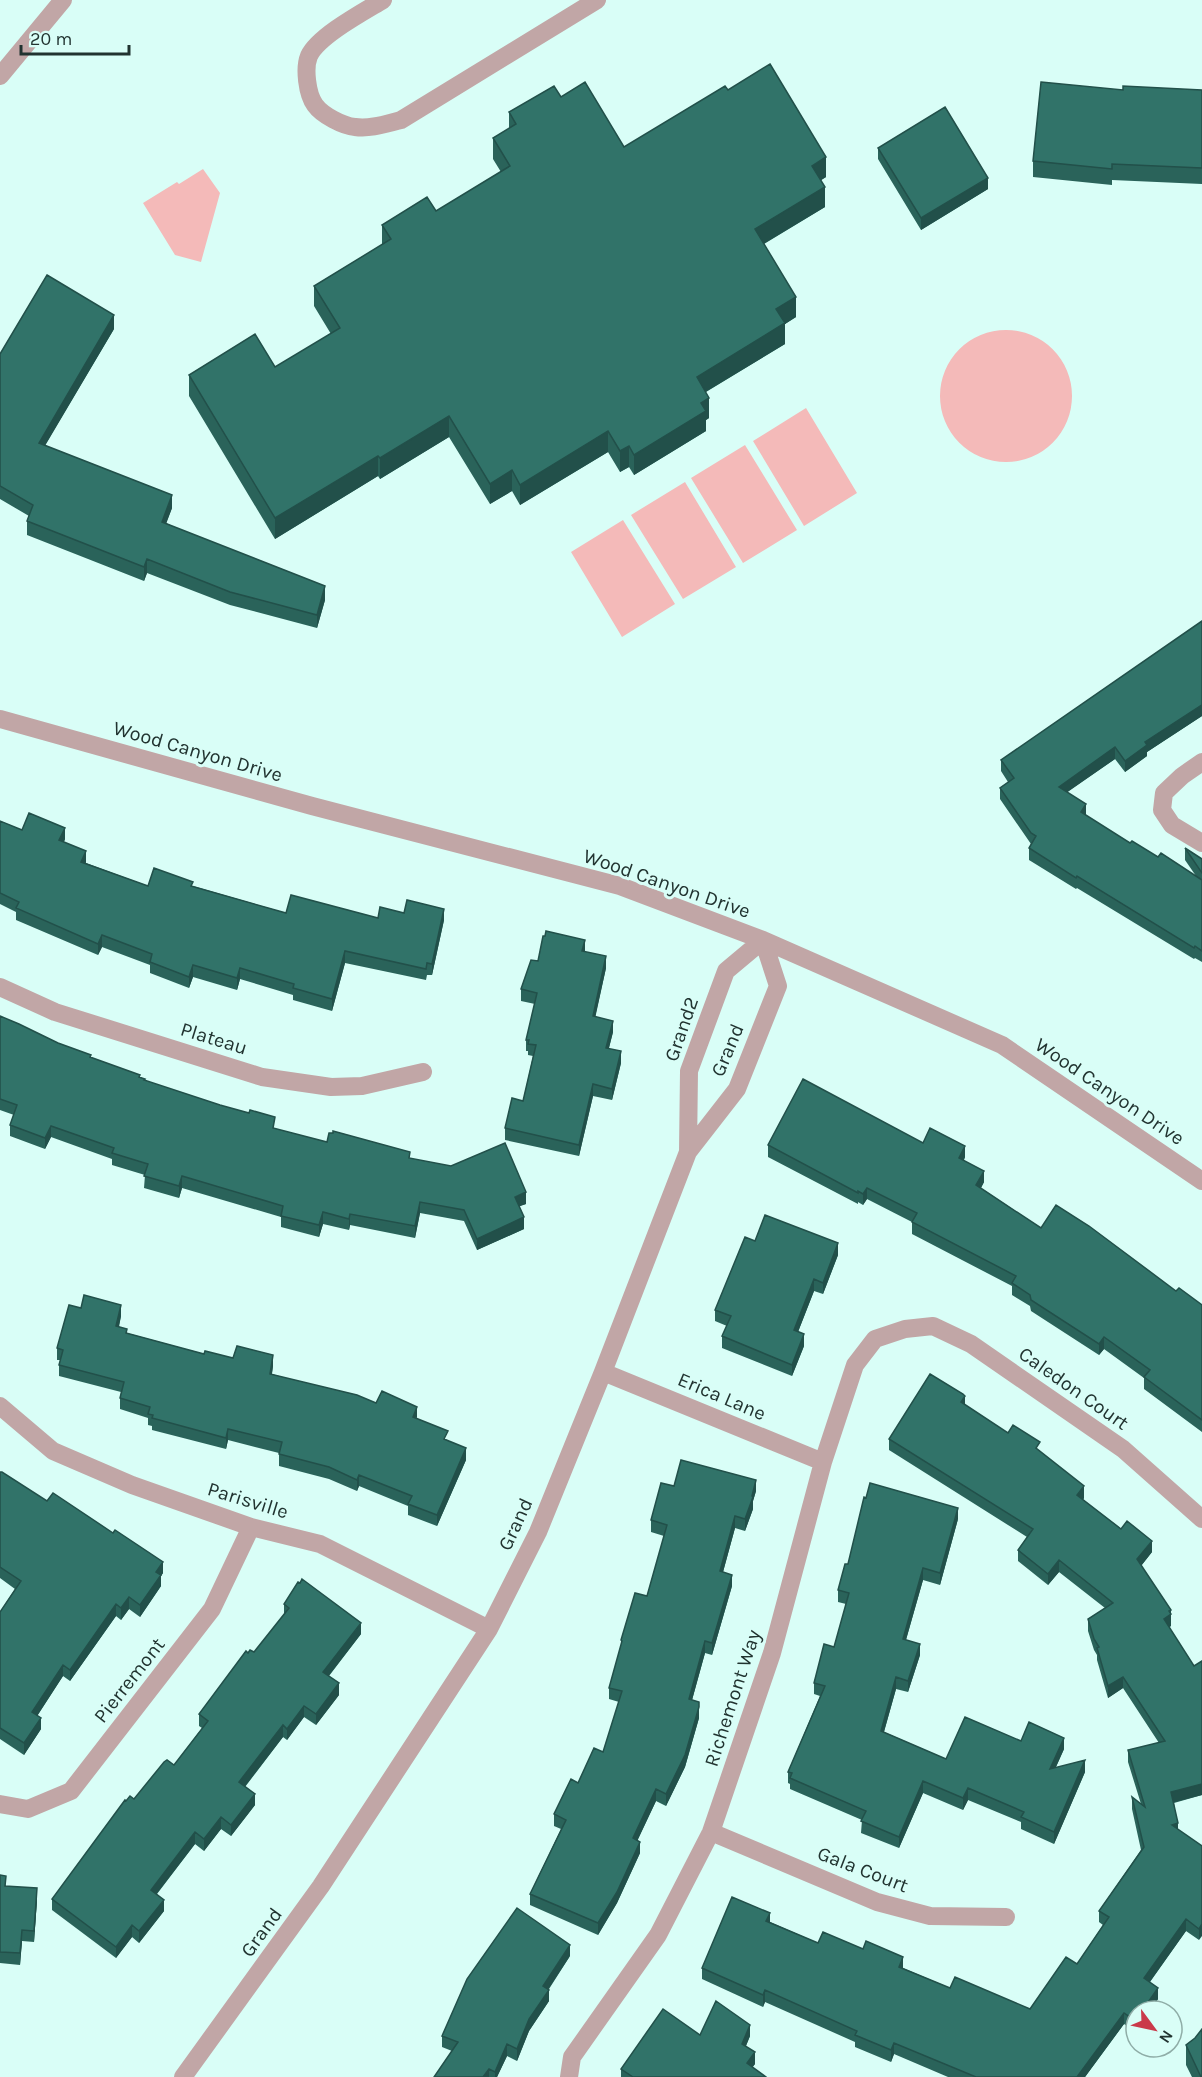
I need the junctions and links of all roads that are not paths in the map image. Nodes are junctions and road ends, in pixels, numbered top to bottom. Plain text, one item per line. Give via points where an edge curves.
1 (63, 0) edge
2 (383, 0) edge
3 (597, 0) edge
4 (0, 76) edge
5 (0, 719) edge
6 (1202, 762) edge
7 (1202, 843) edge
8 (763, 940) junction
9 (0, 987) edge
10 (423, 1072) dead end
11 (688, 1152) junction
12 (1202, 1181) edge
13 (905, 1329) joint
14 (603, 1372) junction
15 (0, 1406) edge
16 (823, 1462) junction
17 (1202, 1519) edge
18 (250, 1527) junction
19 (489, 1629) junction
20 (0, 1804) edge
21 (711, 1832) junction
22 (1006, 1917) dead end
23 (183, 2077) edge
24 (569, 2077) edge

1 - 4 street
2 - 3 street via 331,32 309,55 306,82 315,105 352,127 374,127 401,120
5 - 8 street, Wood Canyon Drive via 620,886
6 - 7 street via 1164,793 1162,810 1172,825
8 - 11 street, Grand2 via 726,970 689,1071
8 - 11 street, Grand via 778,986 737,1089
8 - 12 street, Wood Canyon Drive via 1002,1045
9 - 10 street, Plateau via 55,1012 262,1077 331,1087 362,1086
11 - 14 street, Grand
13 - 16 street, Richemont Way via 875,1340 855,1365
13 - 17 street, Caledon Court via 933,1326 971,1344 1123,1449
14 - 16 street, Erica Lane
14 - 19 street, Grand via 537,1532
15 - 18 street, Parisville via 53,1452
16 - 21 street, Richemont Way via 772,1653
18 - 19 street, Parisville via 320,1544
18 - 20 street, Pierremont via 212,1609 72,1791 28,1809
19 - 23 street, Grand via 321,1886
21 - 22 street, Gala Court via 877,1902 930,1916
21 - 24 street, Richemont Way via 658,1935 572,2057

